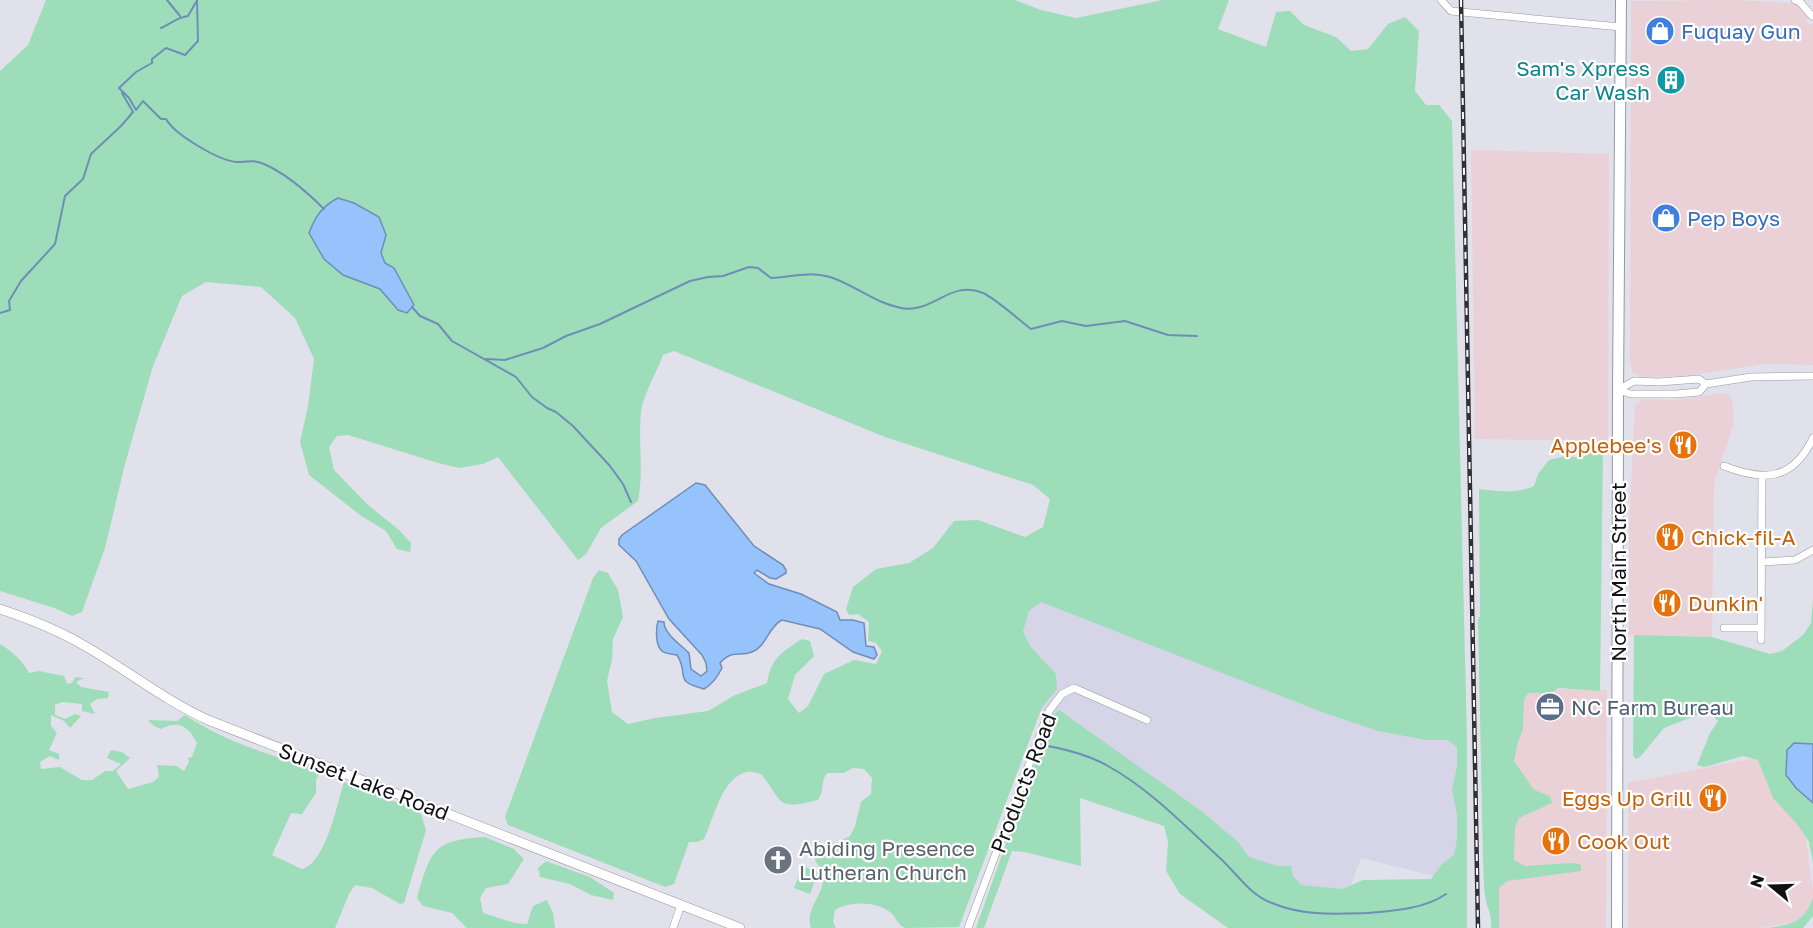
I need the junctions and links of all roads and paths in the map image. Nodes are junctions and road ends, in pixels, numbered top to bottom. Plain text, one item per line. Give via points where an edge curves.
1 (1441, 0) edge
2 (1622, 0) edge
3 (1795, 0) edge
4 (1812, 16) edge
5 (1621, 27) junction
6 (1813, 376) edge
7 (1706, 384) junction
8 (1618, 390) junction
9 (1813, 438) edge
10 (1810, 452) edge
11 (1724, 466) dead end
12 (1762, 477) junction
13 (1813, 550) edge
14 (1761, 562) junction
15 (0, 609) edge
16 (1724, 628) dead end
17 (1761, 628) junction
18 (1761, 640) dead end
19 (1147, 720) dead end
20 (681, 905) junction
21 (673, 928) edge
22 (740, 928) edge
23 (968, 928) edge
24 (1617, 928) edge

1 - 5 street via 1451,10 1461,12
2 - 5 highway, North Main Street
3 - 4 street
5 - 8 highway, North Main Street
6 - 7 street via 1751,377
7 - 8 street via 1699,379 1634,381
7 - 8 street via 1699,392 1676,394 1631,394
8 - 24 highway, North Main Street
9 - 10 street
10 - 12 street via 1784,471
11 - 12 street
12 - 14 street
13 - 14 street via 1796,560
14 - 17 street
15 - 20 main road, Sunset Lake Road via 70,638 208,720
16 - 17 street
17 - 18 street
19 - 23 street, Products Road via 1074,688 1062,694 1049,711
20 - 21 street
20 - 22 main road, Sunset Lake Road

